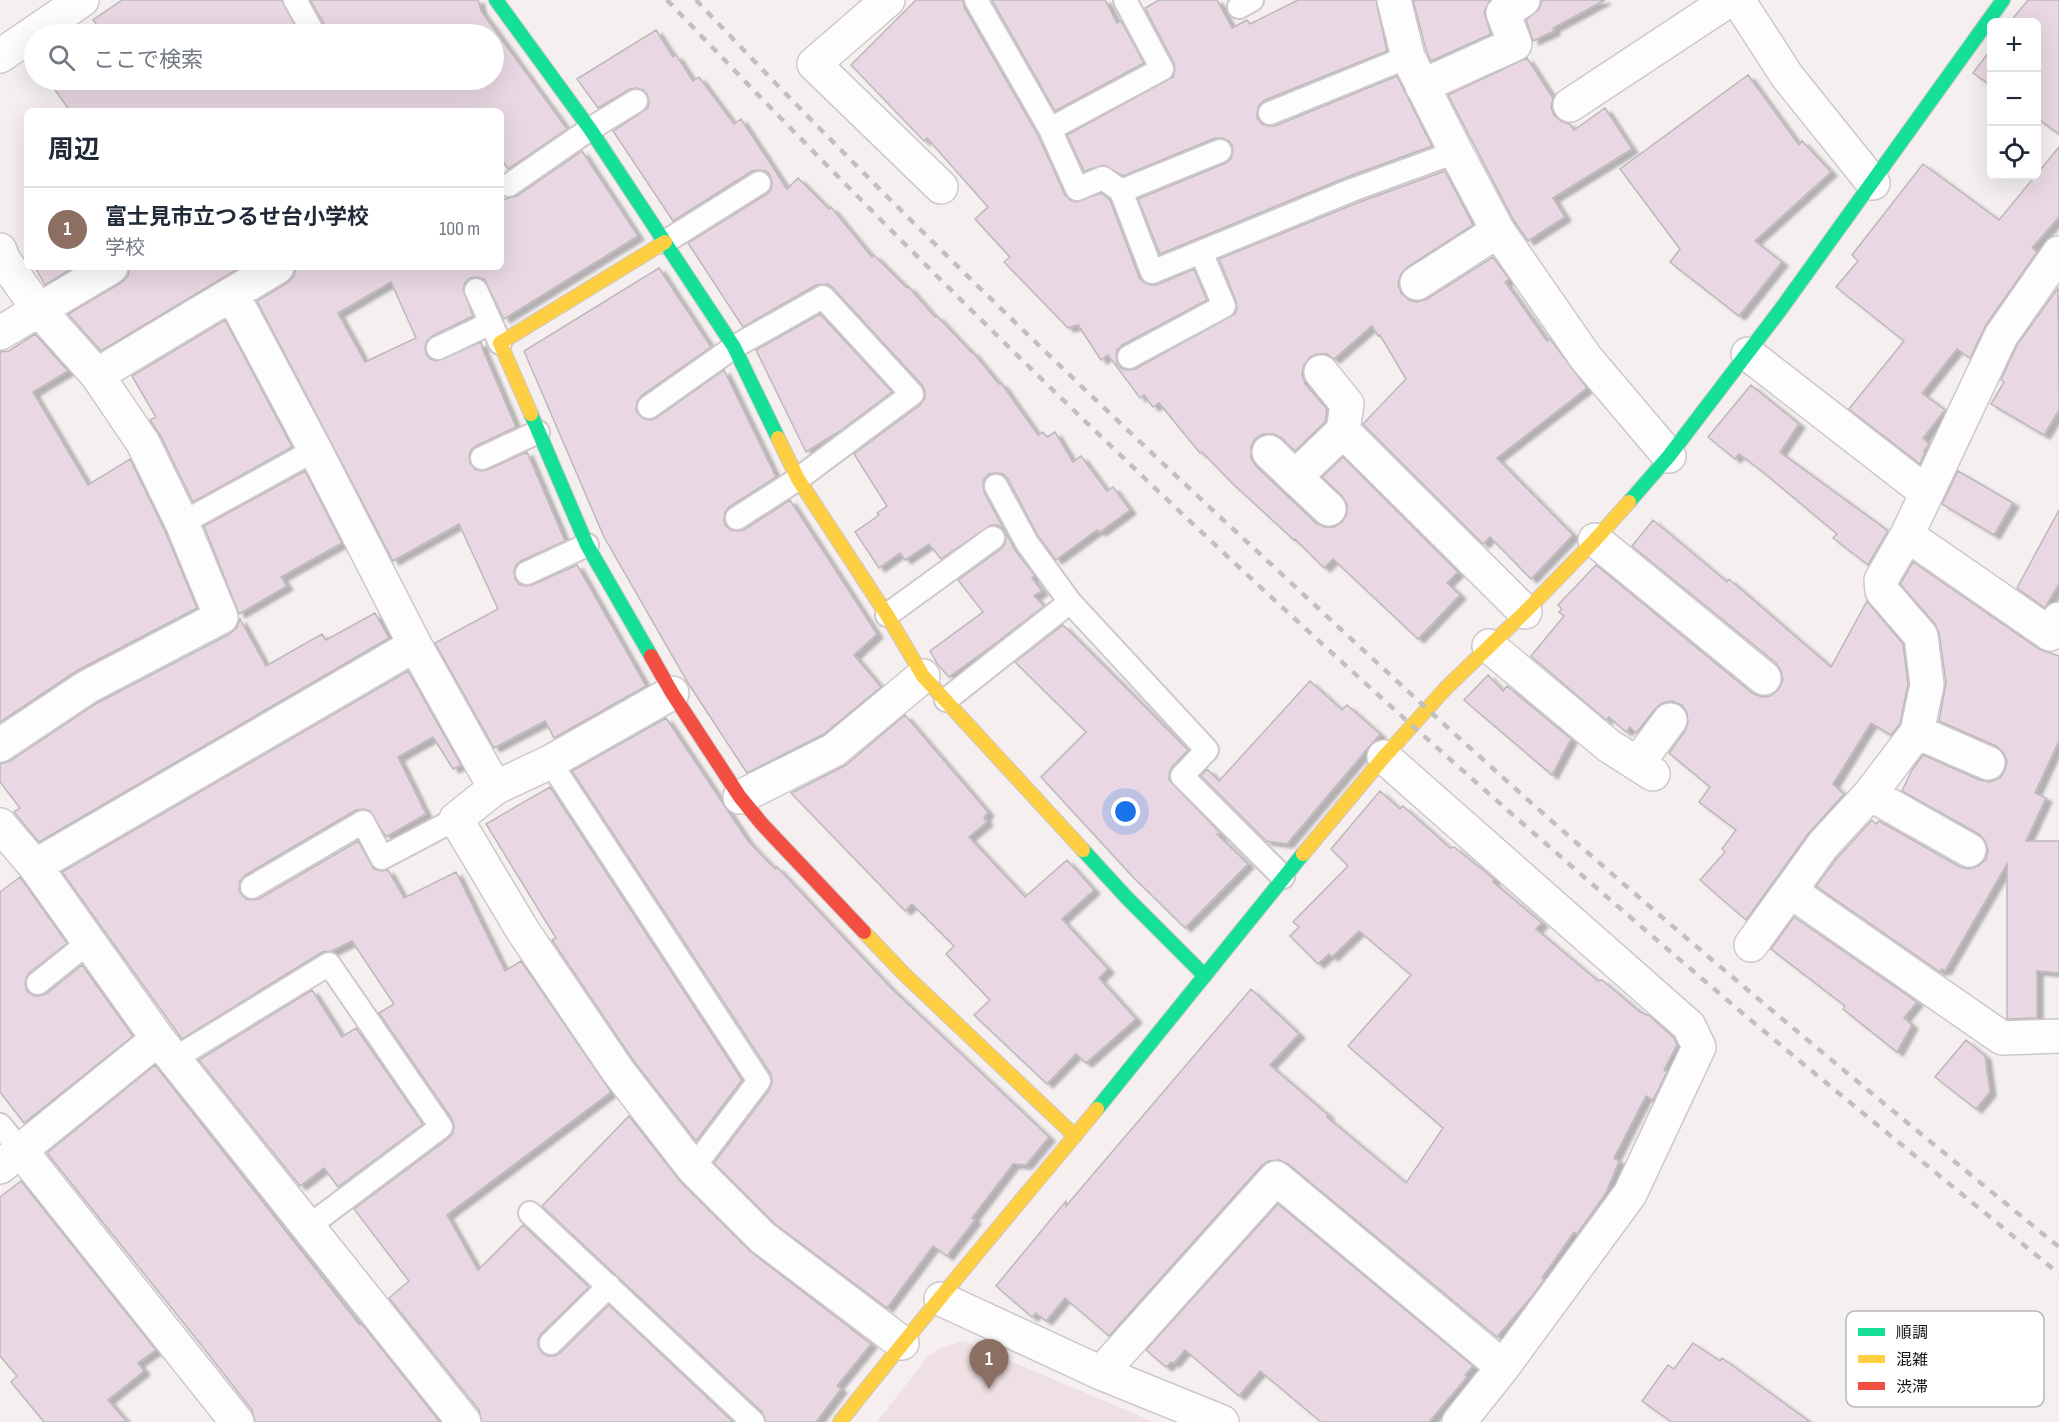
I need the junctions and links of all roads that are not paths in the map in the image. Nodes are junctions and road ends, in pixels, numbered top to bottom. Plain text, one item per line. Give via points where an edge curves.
1 (82, 0) edge
2 (295, 0) edge
3 (496, 0) edge
4 (888, 0) edge
5 (976, 0) edge
6 (1125, 0) edge
7 (1395, 0) edge
8 (1523, 0) edge
9 (1729, 0) edge
10 (1738, 0) edge
11 (2003, 0) edge
12 (47, 24) edge
13 (308, 24) edge
14 (1985, 39) edge
15 (24, 40) edge
16 (0, 56) edge
17 (1415, 71) junction
18 (636, 101) dead end
19 (1570, 105) dead end
20 (1270, 113) dead end
21 (590, 129) junction
22 (1050, 129) junction
23 (1220, 151) dead end
24 (1456, 152) junction
25 (759, 183) dead end
26 (1873, 183) junction
27 (509, 185) dead end
28 (941, 187) dead end
29 (1121, 191) junction
30 (1498, 231) junction
31 (665, 242) junction
32 (0, 250) edge
33 (1201, 252) junction
34 (2056, 261) edge
35 (106, 270) edge
36 (272, 270) edge
37 (1418, 283) dead end
38 (476, 290) dead end
39 (232, 294) junction
40 (38, 309) junction
41 (0, 333) edge
42 (495, 333) junction
43 (734, 347) junction
44 (438, 348) dead end
45 (1748, 354) junction
46 (1129, 357) dead end
47 (1321, 372) dead end
48 (97, 375) junction
49 (650, 408) dead end
50 (1343, 431) junction
51 (538, 432) junction
52 (315, 450) junction
53 (1269, 452) dead end
54 (1669, 456) junction
55 (482, 458) dead end
56 (1295, 477) junction
57 (798, 479) junction
58 (996, 486) dead end
59 (1926, 493) junction
60 (1329, 509) dead end
61 (737, 518) dead end
62 (182, 523) junction
63 (1907, 535) junction
64 (993, 538) dead end
65 (1595, 540) junction
66 (587, 545) junction
67 (527, 573) dead end
68 (1070, 602) junction
69 (1525, 612) junction
70 (887, 615) junction
71 (2059, 619) edge
72 (415, 645) junction
73 (1489, 646) junction
74 (923, 676) junction
75 (1764, 678) dead end
76 (672, 693) junction
77 (946, 700) junction
78 (1670, 720) dead end
79 (1917, 732) junction
80 (0, 745) edge
81 (1384, 757) junction
82 (550, 762) junction
83 (1988, 763) dead end
84 (495, 788) junction
85 (1870, 794) junction
86 (740, 797) junction
87 (456, 819) junction
88 (0, 825) edge
89 (1969, 850) dead end
90 (35, 866) junction
91 (1283, 877) junction
92 (252, 887) dead end
93 (1790, 891) junction
94 (89, 942) junction
95 (1751, 945) dead end
96 (1205, 976) junction
97 (38, 983) dead end
98 (2059, 1036) edge
99 (166, 1049) junction
100 (0, 1125) edge
101 (1075, 1136) junction
102 (10, 1159) edge
103 (693, 1168) junction
104 (530, 1213) dead end
105 (309, 1226) junction
106 (609, 1286) junction
107 (941, 1299) junction
108 (551, 1342) dead end
109 (902, 1342) junction
110 (1503, 1367) junction
111 (1101, 1373) junction
112 (237, 1422) edge
113 (464, 1422) edge
114 (753, 1422) edge
115 (840, 1422) edge
116 (1222, 1422) edge
117 (1459, 1422) edge

1 - 12 street
2 - 13 lane
3 - 21 street
4 - 28 street via 814,64
5 - 22 lane
6 - 22 lane via 1162,69
7 - 17 street
8 - 17 street via 1503,13 1515,45
9 - 19 street
10 - 26 street via 1787,76
11 - 14 street
14 - 26 street
15 - 16 street
17 - 20 lane
17 - 24 street
18 - 21 lane
21 - 27 lane
21 - 31 street
22 - 29 lane via 1077,189 1103,178
23 - 29 lane
24 - 30 street
24 - 33 lane
25 - 31 lane
26 - 45 street
29 - 33 lane via 1152,272
30 - 37 street
30 - 54 street via 1586,358
31 - 42 street
31 - 43 street
32 - 40 street
33 - 46 lane via 1224,306
34 - 59 street via 2001,336
35 - 40 street
36 - 39 street
38 - 42 lane
39 - 48 street
39 - 52 street
40 - 41 street
40 - 48 street
42 - 44 lane
42 - 51 street
43 - 49 lane
43 - 57 street
43 - 57 lane via 823,297 912,394
45 - 54 street
45 - 59 street
47 - 50 street via 1347,404
48 - 62 street via 143,443
50 - 56 street
50 - 69 street
51 - 55 lane
51 - 66 street
52 - 62 lane
52 - 72 street
53 - 56 street
54 - 65 street
56 - 60 street
57 - 61 lane
57 - 70 street
58 - 68 lane via 1027,543
59 - 63 street
62 - 80 street via 221,617 87,687
63 - 71 street via 2050,634
63 - 79 street via 1881,580 1882,591 1921,636 1926,685
64 - 70 lane
65 - 69 street
65 - 75 street
66 - 67 lane
66 - 76 street
68 - 77 lane
68 - 91 lane via 1207,750 1182,776
69 - 73 street
70 - 74 street
72 - 84 street
72 - 90 street
73 - 78 street via 1609,746 1645,769
73 - 81 street via 1446,687
74 - 77 street
74 - 86 street via 834,750
76 - 82 street
76 - 86 street
77 - 96 street via 1128,899
79 - 83 street
79 - 85 street
81 - 91 street
81 - 110 street via 1689,1026 1699,1047 1630,1194
82 - 84 street
82 - 103 lane via 759,1081
84 - 87 street
85 - 89 street
85 - 93 street via 1823,845
86 - 101 street via 904,975
87 - 92 lane via 382,858 363,822
87 - 103 street via 529,941 618,1071
88 - 90 street
90 - 94 street
91 - 96 street
93 - 95 street
93 - 98 street via 2002,1038
94 - 97 lane
94 - 99 street
96 - 101 street
99 - 102 street
99 - 105 street
99 - 105 lane via 329,964 441,1126
100 - 102 lane
101 - 107 street
102 - 112 street
103 - 109 street via 764,1238
104 - 106 lane
105 - 113 street
106 - 108 lane
106 - 114 lane
107 - 109 street
107 - 111 street
109 - 115 street
110 - 111 street via 1276,1179
110 - 117 street
111 - 116 street

